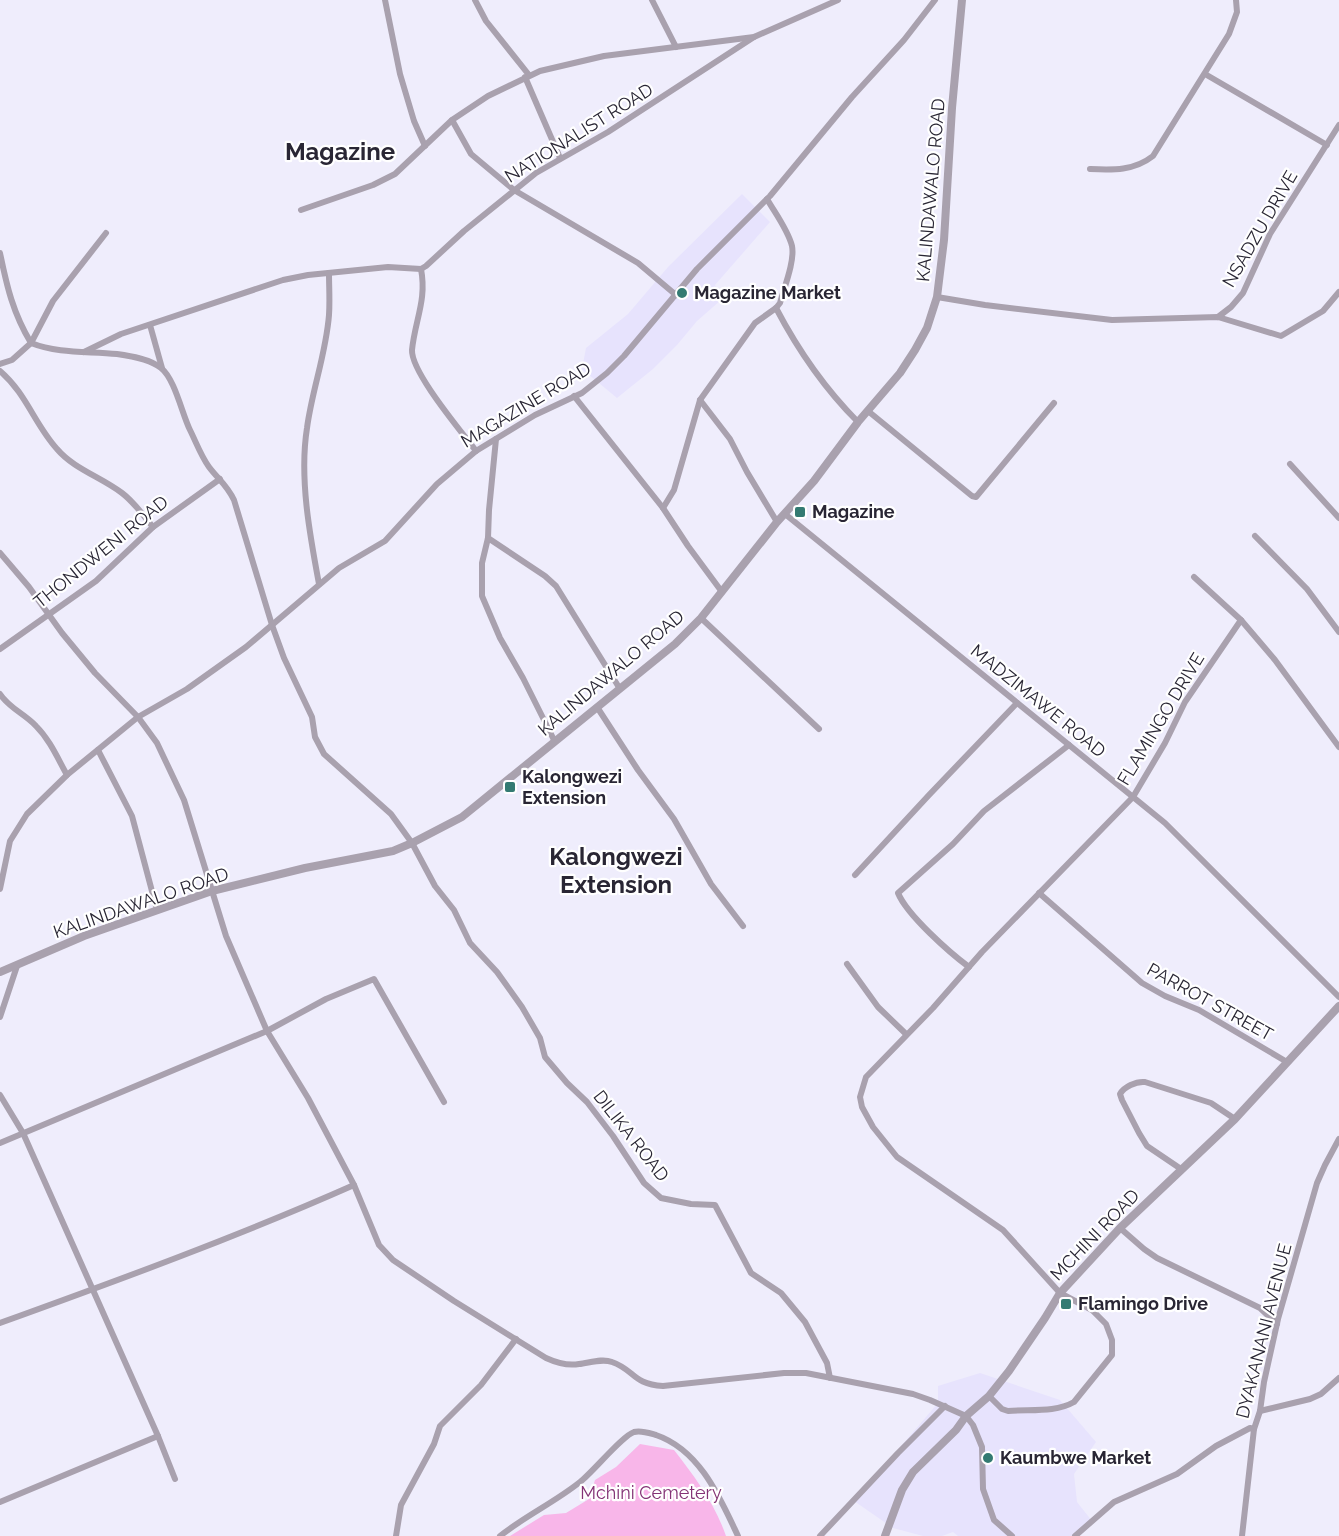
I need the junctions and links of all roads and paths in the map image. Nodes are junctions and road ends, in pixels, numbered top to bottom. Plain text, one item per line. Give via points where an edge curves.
1 (385, 0) edge
2 (475, 0) edge
3 (652, 0) edge
4 (838, 0) edge
5 (935, 0) edge
6 (962, 0) edge
7 (1236, 0) edge
8 (754, 37) junction
9 (676, 47) junction
10 (1205, 74) junction
11 (527, 76) junction
12 (452, 120) junction
13 (1339, 125) edge
14 (1327, 145) junction
15 (425, 146) junction
16 (560, 158) junction
17 (1090, 169) dead end
18 (514, 190) junction
19 (767, 199) junction
20 (301, 210) dead end
21 (106, 233) dead end
22 (0, 253) edge
23 (421, 269) junction
24 (329, 273) junction
25 (1339, 292) edge
26 (676, 295) junction
27 (937, 297) junction
28 (776, 308) junction
29 (1218, 317) junction
30 (150, 325) junction
31 (31, 343) junction
32 (84, 353) junction
33 (0, 364) edge
34 (162, 369) junction
35 (0, 371) edge
36 (574, 396) junction
37 (700, 400) junction
38 (1054, 403) dead end
39 (868, 411) junction
40 (858, 422) junction
41 (496, 439) junction
42 (476, 451) junction
43 (1290, 464) dead end
44 (220, 478) junction
45 (663, 508) junction
46 (785, 514) junction
47 (1339, 518) edge
48 (777, 522) junction
49 (153, 527) junction
50 (1255, 536) dead end
51 (488, 538) junction
52 (0, 553) edge
53 (1194, 577) dead end
54 (319, 584) junction
55 (722, 592) junction
56 (50, 614) junction
57 (701, 618) junction
58 (1241, 620) junction
59 (272, 625) junction
60 (1339, 632) edge
61 (0, 649) edge
62 (620, 689) junction
63 (0, 694) edge
64 (1017, 703) junction
65 (597, 707) junction
66 (138, 717) junction
67 (819, 729) dead end
68 (555, 740) junction
69 (1069, 746) junction
70 (1339, 747) edge
71 (98, 750) junction
72 (68, 775) junction
73 (1133, 797) junction
74 (412, 843) junction
75 (855, 875) dead end
76 (0, 890) edge
77 (212, 891) junction
78 (1039, 893) junction
79 (157, 910) junction
80 (742, 926) dead end
81 (847, 964) dead end
82 (17, 966) junction
83 (969, 967) junction
84 (0, 972) edge
85 (1339, 997) edge
86 (1338, 1010) edge
87 (0, 1017) edge
88 (267, 1031) junction
89 (906, 1035) junction
90 (1287, 1062) junction
91 (0, 1095) edge
92 (444, 1102) dead end
93 (1235, 1119) junction
94 (23, 1133) junction
95 (1339, 1139) edge
96 (0, 1143) edge
97 (1181, 1169) junction
98 (354, 1185) junction
99 (1120, 1228) junction
100 (93, 1289) junction
101 (1060, 1293) junction
102 (0, 1323) edge
103 (1277, 1324) junction
104 (516, 1339) junction
105 (830, 1378) junction
106 (1339, 1378) edge
107 (989, 1396) junction
108 (945, 1406) junction
109 (1260, 1411) junction
110 (966, 1416) junction
111 (1254, 1429) junction
112 (158, 1436) junction
113 (175, 1479) dead end
114 (0, 1502) edge
115 (886, 1535) edge
116 (396, 1536) edge
117 (500, 1536) edge
118 (738, 1536) edge
119 (820, 1536) edge
120 (1012, 1536) edge
121 (1075, 1536) edge
122 (1242, 1536) edge

1 - 15 street via 400,74
2 - 11 street
3 - 9 street
4 - 8 street
5 - 19 street, MAGAZINE ROAD
6 - 27 street, KALINDAWALO ROAD
7 - 10 street via 1234,24
8 - 9 street
8 - 16 street, NATIONALIST ROAD via 608,132
9 - 11 street via 604,56
10 - 14 street
10 - 17 street via 1153,156 1136,166
11 - 12 street
11 - 16 street
12 - 15 street
12 - 18 street via 471,154
13 - 14 street, NSADZU DRIVE
14 - 29 street, NSADZU DRIVE via 1270,234 1243,292
15 - 20 street via 395,174
16 - 18 street, NATIONALIST ROAD
18 - 23 street, NATIONALIST ROAD
18 - 26 street via 638,263
19 - 26 street, MAGAZINE ROAD
19 - 28 street via 792,248
21 - 31 street via 54,301
22 - 31 street via 15,316
23 - 24 street via 388,267
23 - 42 street via 424,291 413,359 426,384
24 - 30 street via 282,280
24 - 54 street via 329,314 306,429 312,547
25 - 29 street via 1323,311 1281,336
26 - 36 street, MAGAZINE ROAD via 624,356 592,386
27 - 29 street via 1112,320
27 - 39 street, KALINDAWALO ROAD via 915,350
28 - 37 street via 755,323
28 - 40 street via 794,343 835,400
30 - 32 street via 121,334
30 - 34 street
31 - 32 street
31 - 33 street via 12,360
32 - 34 street via 118,354 148,361
34 - 44 street via 204,460
35 - 49 street via 19,390 57,450 122,494
36 - 41 street, MAGAZINE ROAD
36 - 45 street
37 - 45 street via 674,490
37 - 48 street via 730,439
38 - 39 street via 976,497
39 - 40 street, KALINDAWALO ROAD
40 - 46 street, KALINDAWALO ROAD
41 - 42 street, MAGAZINE ROAD
41 - 51 street
42 - 54 street, MAGAZINE ROAD via 437,484 384,541
43 - 47 street
44 - 49 street, THONDWENI ROAD
44 - 59 street via 234,500
45 - 55 street
46 - 48 street, KALINDAWALO ROAD
46 - 64 street, MADZIMAWE ROAD
48 - 55 street, KALINDAWALO ROAD
49 - 56 street, THONDWENI ROAD via 96,581
50 - 60 street via 1306,589
51 - 62 street via 555,586
51 - 68 street via 482,563 485,606
52 - 56 street
53 - 58 street
54 - 59 street, MAGAZINE ROAD
55 - 57 street, KALINDAWALO ROAD
56 - 61 street, THONDWENI ROAD
56 - 66 street via 95,673
57 - 62 street, KALINDAWALO ROAD
57 - 67 street
58 - 70 street
58 - 73 street, FLAMINGO DRIVE via 1185,702
59 - 66 street, MAGAZINE ROAD via 187,689
59 - 74 street via 324,754 391,814
62 - 65 street, KALINDAWALO ROAD
63 - 72 street via 39,728
64 - 69 street, MADZIMAWE ROAD
64 - 75 street
65 - 68 street, KALINDAWALO ROAD
65 - 80 street
66 - 71 street, MAGAZINE ROAD
66 - 77 street via 157,743 180,792
68 - 74 street, KALINDAWALO ROAD via 462,817
69 - 73 street, MADZIMAWE ROAD
69 - 83 street via 984,811 898,893 926,928
71 - 72 street, MAGAZINE ROAD
71 - 79 street via 132,816
72 - 76 street, MAGAZINE ROAD via 27,814 10,841
73 - 78 street, FLAMINGO DRIVE
73 - 85 street, MADZIMAWE ROAD via 1165,823
74 - 77 street, KALINDAWALO ROAD via 393,851
74 - 105 street, DILIKA ROAD via 470,943 522,1007 540,1038 545,1057 587,1102 647,1186 661,1198 712,1204 718,1209 752,1273 781,1293 805,1322 827,1363
77 - 79 street, KALINDAWALO ROAD
77 - 88 street via 226,936
78 - 83 street, FLAMINGO DRIVE
78 - 90 street, PARROT STREET via 1142,983 1199,1010
79 - 82 street, KALINDAWALO ROAD
81 - 89 street via 878,1007
82 - 84 street, KALINDAWALO ROAD
82 - 87 street
83 - 89 street, FLAMINGO DRIVE
86 - 90 street, MCHINI ROAD
88 - 92 street via 374,979
88 - 94 street
88 - 98 street
89 - 101 street, FLAMINGO DRIVE via 866,1077 862,1087 862,1107 873,1127 897,1157 1003,1230
90 - 93 street, MCHINI ROAD
91 - 94 street
93 - 97 street, MCHINI ROAD
93 - 97 street via 1211,1103 1145,1082 1122,1090 1122,1100 1143,1140
94 - 96 street
94 - 100 street
95 - 103 street, DYAKANANI AVENUE via 1317,1183
97 - 99 street, MCHINI ROAD
98 - 100 street
98 - 104 street via 387,1255
99 - 101 street, MCHINI ROAD
99 - 103 street via 1150,1253 1260,1308
100 - 102 street
100 - 112 street
101 - 107 street, MCHINI ROAD
101 - 107 street, FLAMINGO DRIVE via 1092,1310 1106,1323 1112,1340 1110,1358 1074,1402 1062,1408 1004,1411
103 - 109 street, DYAKANANI AVENUE
104 - 105 street via 557,1362 614,1363 651,1385 784,1373
104 - 116 street via 481,1385 437,1431 401,1505
105 - 108 street via 914,1394
106 - 109 street via 1310,1399
107 - 110 street, MCHINI ROAD
108 - 110 street
108 - 119 street
109 - 111 street, DYAKANANI AVENUE
110 - 115 street, MCHINI ROAD via 913,1472 902,1490
110 - 120 street via 980,1439 982,1490 994,1520
111 - 121 street via 1216,1446 1177,1474 1114,1502
111 - 122 street, DYAKANANI AVENUE
112 - 113 street
112 - 114 street
117 - 118 street via 583,1480 628,1435 642,1431 668,1439 684,1450 716,1491

